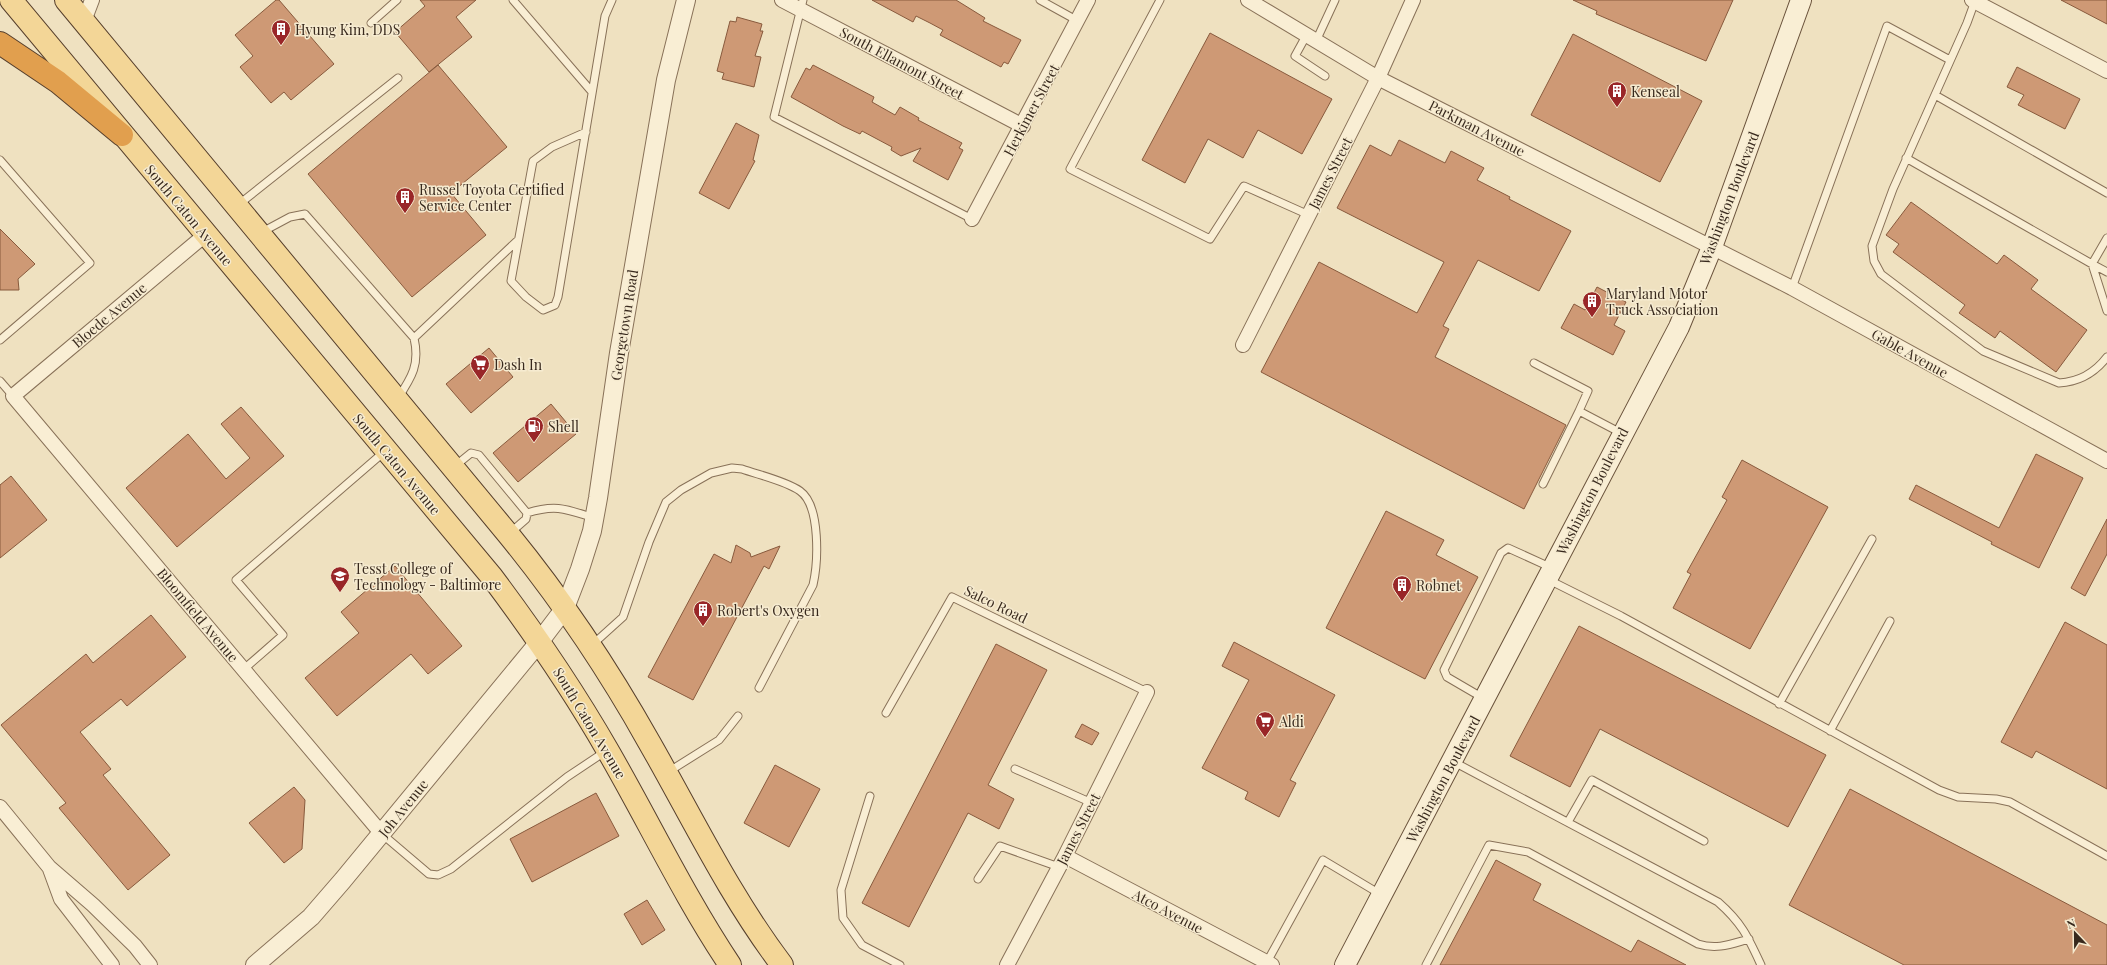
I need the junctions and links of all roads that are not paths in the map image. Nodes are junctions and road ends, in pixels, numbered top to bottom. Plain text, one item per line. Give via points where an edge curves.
1 (11, 0) edge
2 (66, 0) edge
3 (92, 0) edge
4 (397, 0) edge
5 (513, 0) edge
6 (612, 0) edge
7 (686, 0) edge
8 (782, 0) edge
9 (1040, 0) edge
10 (1088, 0) edge
11 (1160, 0) edge
12 (1248, 0) edge
13 (1334, 0) edge
14 (1413, 0) edge
15 (1801, 0) edge
16 (1973, 1) edge
17 (802, 5) edge
18 (84, 21) junction
19 (1078, 21) junction
20 (371, 23) dead end
21 (1311, 38) junction
22 (0, 43) edge
23 (1950, 60) junction
24 (2107, 70) edge
25 (1325, 76) dead end
26 (398, 78) dead end
27 (1378, 78) junction
28 (592, 92) junction
29 (1935, 95) junction
30 (1023, 126) junction
31 (586, 132) junction
32 (122, 135) junction
33 (1906, 158) junction
34 (0, 160) edge
35 (2107, 194) edge
36 (236, 206) junction
37 (1309, 215) junction
38 (972, 219) joint
39 (260, 234) junction
40 (205, 235) junction
41 (2107, 238) edge
42 (518, 240) junction
43 (1712, 247) junction
44 (2092, 264) junction
45 (2107, 272) edge
46 (1792, 288) junction
47 (2107, 311) edge
48 (414, 338) junction
49 (0, 340) edge
50 (1243, 345) dead end
51 (2107, 357) edge
52 (1534, 363) dead end
53 (0, 381) edge
54 (13, 396) junction
55 (397, 400) junction
56 (1579, 411) junction
57 (1622, 434) junction
58 (386, 451) junction
59 (2107, 460) edge
60 (453, 468) junction
61 (1543, 484) dead end
62 (527, 513) junction
63 (594, 518) junction
64 (508, 534) junction
65 (1872, 539) dead end
66 (1550, 573) junction
67 (565, 608) junction
68 (1890, 621) dead end
69 (540, 641) junction
70 (590, 646) junction
71 (244, 669) junction
72 (759, 688) dead end
73 (1147, 692) joint
74 (1485, 699) junction
75 (1780, 704) junction
76 (886, 713) dead end
77 (738, 716) dead end
78 (1830, 731) junction
79 (607, 750) junction
80 (1452, 761) junction
81 (1015, 769) dead end
82 (666, 773) junction
83 (870, 796) dead end
84 (1092, 802) junction
85 (0, 808) edge
86 (1568, 822) junction
87 (382, 834) junction
88 (1704, 841) dead end
89 (2107, 856) edge
90 (1062, 862) junction
91 (49, 866) junction
92 (978, 879) dead end
93 (1382, 895) junction
94 (1749, 939) junction
95 (1269, 964) edge
96 (112, 965) edge
97 (150, 965) edge
98 (255, 965) edge
99 (730, 965) edge
100 (782, 965) edge
101 (900, 965) edge
102 (1007, 965) edge
103 (1345, 965) edge
104 (1426, 965) edge
105 (1761, 965) edge

1 - 32 main road, South Caton Avenue
2 - 18 main road
3 - 18 street
4 - 20 lane
5 - 28 lane
6 - 28 lane via 605,16
7 - 63 street, Georgetown Road via 666,80 619,352
8 - 17 street, South Ellamont Street
9 - 19 lane
10 - 19 street, Herkimer Street
11 - 37 lane via 1070,169 1210,239 1244,186
12 - 21 street, Parkman Avenue
13 - 21 lane
14 - 27 street, James Street
15 - 43 main road, Washington Boulevard
16 - 23 lane
16 - 24 street
17 - 30 street, South Ellamont Street
17 - 38 lane via 774,117
18 - 36 main road
19 - 30 street, Herkimer Street
21 - 25 lane via 1295,56
21 - 27 street, Parkman Avenue
22 - 32 highway via 58,82
23 - 29 lane
23 - 46 lane via 1887,26
26 - 36 lane
27 - 37 street, James Street
27 - 43 street, Parkman Avenue
28 - 31 lane
29 - 33 lane
29 - 35 lane
30 - 38 street, Herkimer Street
31 - 42 lane via 552,147 533,161
31 - 42 lane via 555,305 543,310 526,298 511,281
32 - 40 main road, South Caton Avenue
33 - 44 lane
33 - 51 lane via 1872,246 1874,261 1881,274 1983,351 2059,383 2069,383 2085,377 2099,367
34 - 49 lane via 90,263
36 - 39 main road
37 - 50 street, James Street
39 - 48 lane via 290,217 305,214
39 - 55 main road
40 - 54 street, Bloede Avenue
40 - 58 main road, South Caton Avenue
41 - 44 lane
42 - 48 lane
43 - 46 street, Gable Avenue
43 - 57 main road, Washington Boulevard via 1679,326
44 - 45 lane
44 - 47 lane
46 - 59 street, Gable Avenue
48 - 55 lane via 417,352 413,375
52 - 56 lane via 1588,391
53 - 54 lane
54 - 71 street, Bloomfield Avenue
55 - 60 main road
56 - 57 lane
56 - 61 lane
57 - 66 main road, Washington Boulevard
58 - 69 main road, South Caton Avenue via 492,577
58 - 71 lane via 236,580 283,635
60 - 62 lane via 471,453 479,455
60 - 64 main road
62 - 63 lane via 557,507
62 - 64 lane via 526,519
63 - 67 street, Georgetown Road via 580,569
64 - 67 main road
65 - 75 lane
66 - 74 main road, Washington Boulevard
66 - 74 lane via 1508,548 1501,553 1444,670 1447,677
66 - 75 lane via 1621,616
67 - 69 street, Georgetown Road
67 - 70 main road
68 - 78 lane
69 - 79 main road, South Caton Avenue via 575,694
69 - 87 street, Joh Avenue
70 - 72 lane via 623,617 666,502 711,473 732,468 742,469 801,492 811,508 816,537 816,573 813,585
70 - 82 main road
71 - 87 street, Bloomfield Avenue
73 - 76 lane, Salco Road via 952,597
73 - 84 street, James Street
74 - 80 main road, Washington Boulevard
75 - 78 lane
77 - 82 lane via 719,740
78 - 89 lane via 1939,790 1958,797 2010,802
79 - 87 lane via 567,777 451,869 438,875 430,874
79 - 99 main road, South Caton Avenue via 686,896
80 - 86 lane
80 - 93 main road, Washington Boulevard
81 - 84 lane
82 - 100 main road via 742,910
83 - 101 lane via 841,890 843,918 862,946
84 - 90 street, James Street
85 - 91 street
86 - 88 lane via 1592,780
86 - 94 lane via 1718,902 1745,929
87 - 98 street, Joh Avenue via 311,917
90 - 92 lane via 1000,846
90 - 95 street, Atco Avenue
90 - 102 street, James Street
91 - 96 street via 61,899
91 - 97 street via 94,905
93 - 95 lane via 1323,860
93 - 103 main road, Washington Boulevard
94 - 104 lane via 1721,947 1698,944 1528,852 1489,845
94 - 105 lane

